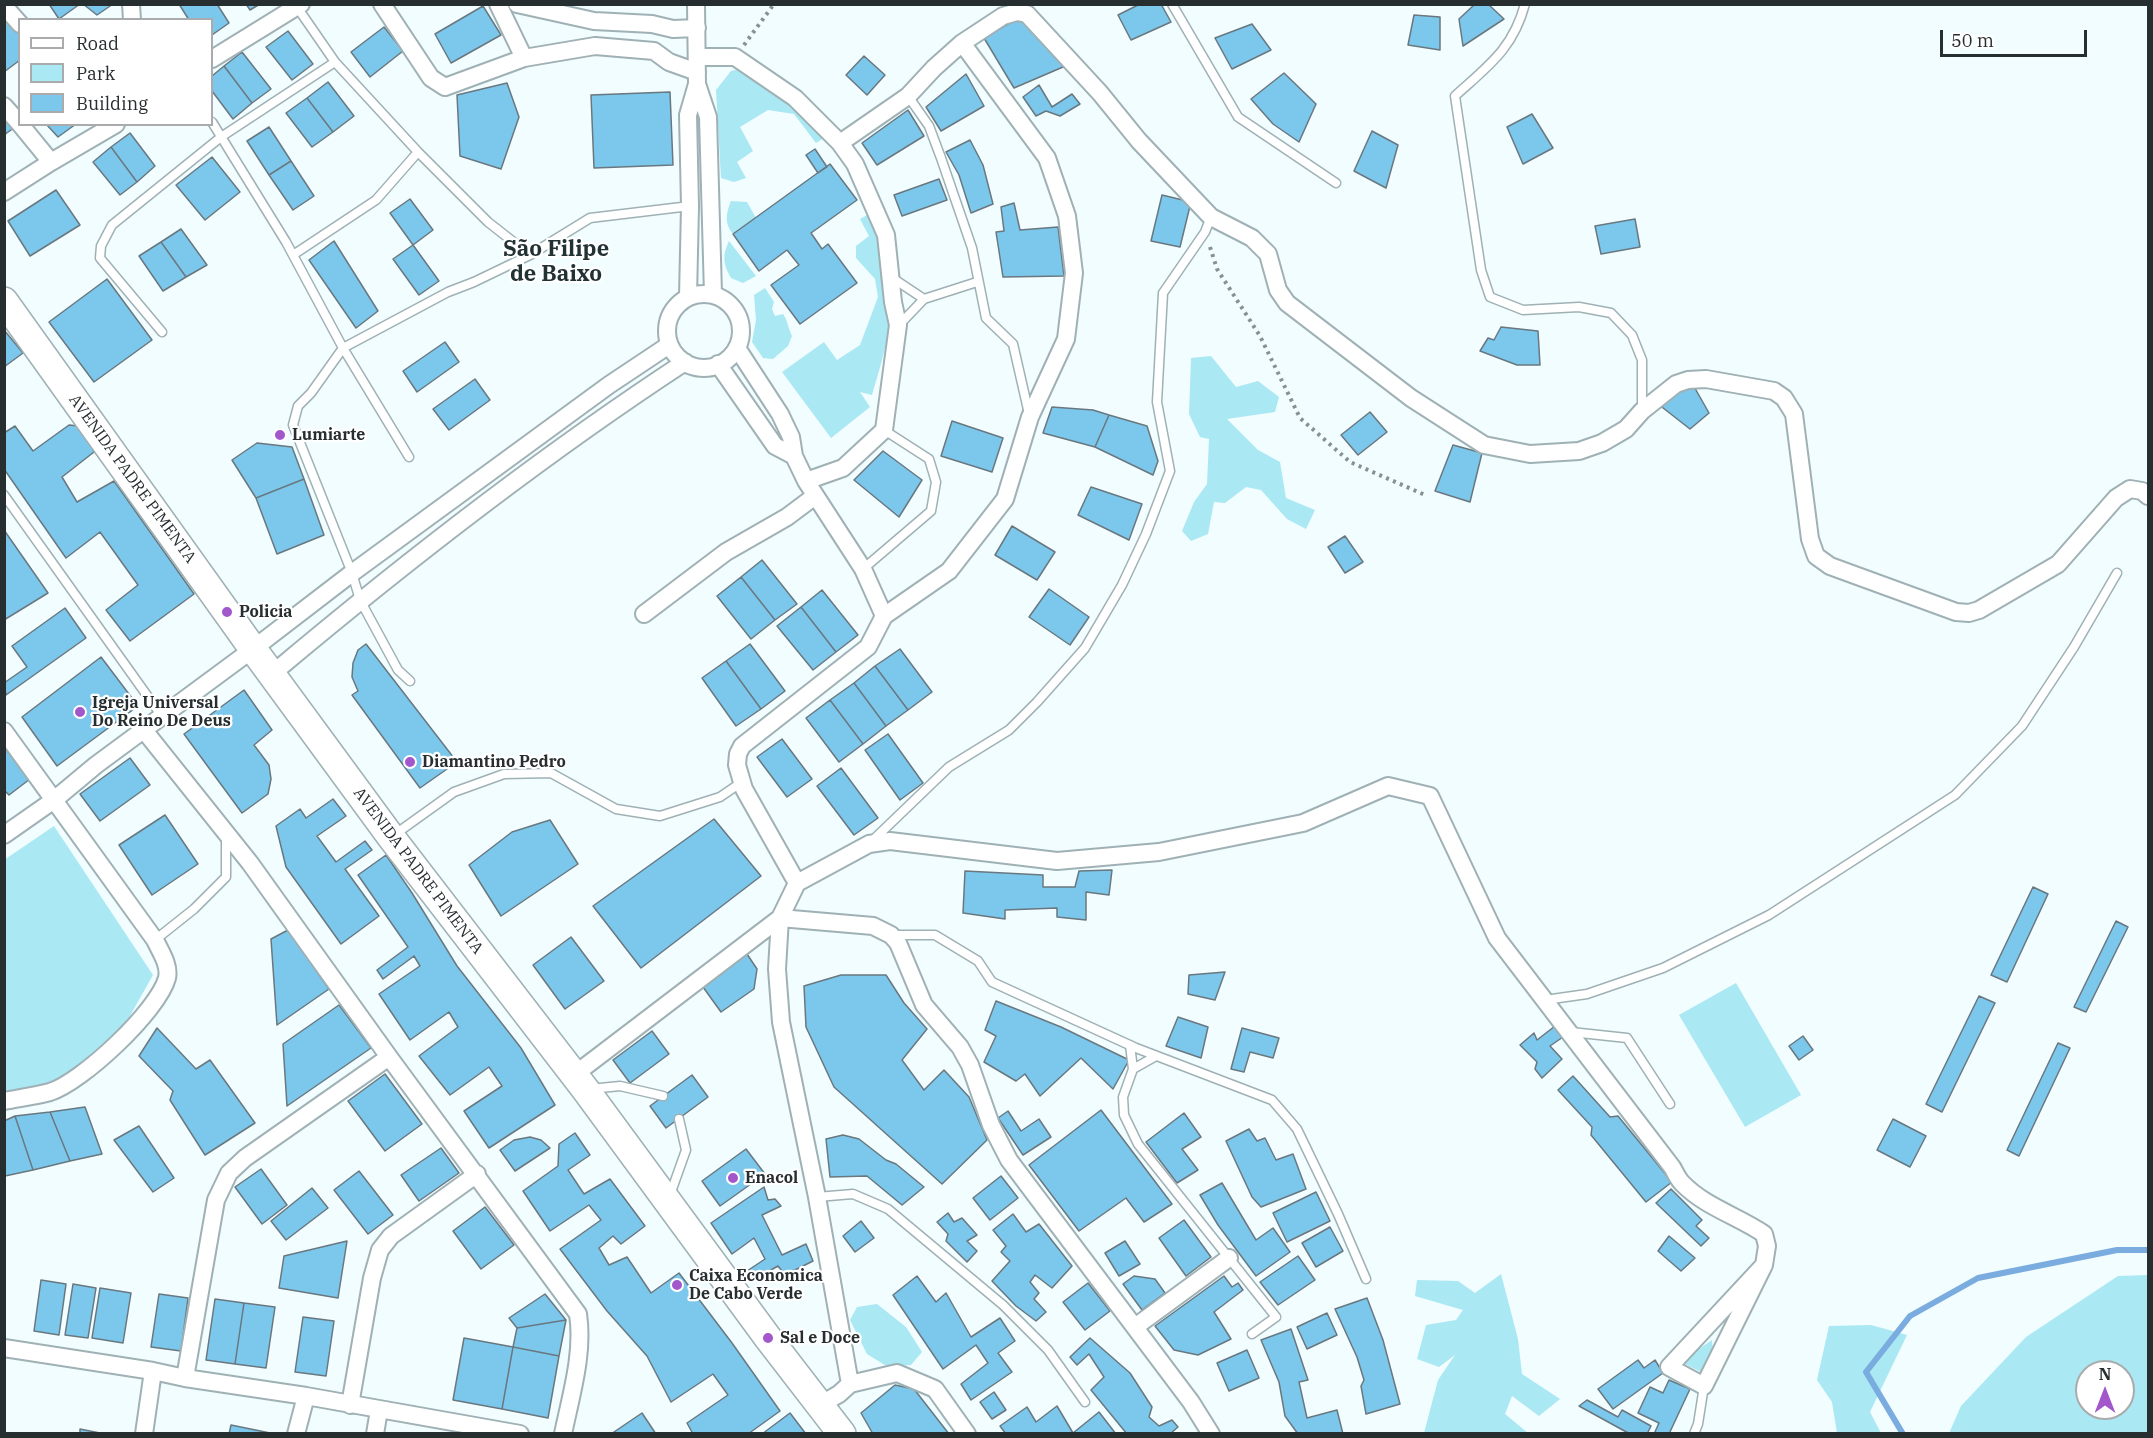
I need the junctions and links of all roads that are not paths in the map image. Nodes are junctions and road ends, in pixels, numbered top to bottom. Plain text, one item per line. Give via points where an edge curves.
1 (382, 4) edge
2 (498, 4) edge
3 (517, 4) edge
4 (696, 4) edge
5 (1172, 4) edge
6 (1525, 4) edge
7 (4, 6) edge
8 (299, 6) edge
9 (18, 22) edge
10 (697, 28) junction
11 (962, 43) junction
12 (213, 58) edge
13 (524, 58) junction
14 (335, 62) junction
15 (697, 71) junction
16 (908, 96) junction
17 (4, 105) edge
18 (18, 122) edge
19 (213, 124) edge
20 (22, 126) edge
21 (110, 126) edge
22 (221, 137) junction
23 (840, 143) junction
24 (418, 152) junction
25 (51, 162) junction
26 (1336, 183) dead end
27 (4, 192) edge
28 (690, 206) junction
29 (1212, 217) junction
30 (293, 255) junction
31 (530, 255) junction
32 (891, 277) junction
33 (977, 282) junction
34 (712, 294) junction
35 (688, 297) junction
36 (924, 299) junction
37 (4, 301) edge
38 (898, 325) junction
39 (162, 332) dead end
40 (669, 345) junction
41 (343, 348) junction
42 (737, 348) junction
43 (685, 362) junction
44 (718, 364) junction
45 (1642, 411) junction
46 (1030, 417) junction
47 (884, 430) junction
48 (794, 456) junction
49 (409, 457) dead end
50 (806, 481) junction
51 (4, 495) edge
52 (815, 496) junction
53 (2148, 496) edge
54 (863, 569) junction
55 (352, 573) junction
56 (2117, 573) dead end
57 (360, 600) junction
58 (644, 614) dead end
59 (884, 616) junction
60 (253, 649) junction
61 (272, 674) junction
62 (410, 681) dead end
63 (161, 715) junction
64 (143, 729) junction
65 (4, 731) edge
66 (742, 782) junction
67 (54, 800) junction
68 (226, 833) junction
69 (4, 835) edge
70 (391, 837) junction
71 (869, 844) junction
72 (797, 883) junction
73 (780, 918) junction
74 (891, 935) junction
75 (155, 940) junction
76 (1545, 1000) junction
77 (1570, 1032) junction
78 (1130, 1045) junction
79 (1156, 1056) junction
80 (388, 1057) junction
81 (1133, 1069) junction
82 (579, 1082) junction
83 (663, 1096) dead end
84 (4, 1101) edge
85 (1670, 1104) dead end
86 (679, 1119) dead end
87 (477, 1174) junction
88 (817, 1197) junction
89 (668, 1201) junction
90 (1229, 1258) junction
91 (1764, 1265) junction
92 (1366, 1279) dead end
93 (1135, 1327) junction
94 (1252, 1334) dead end
95 (4, 1348) edge
96 (153, 1371) junction
97 (185, 1378) junction
98 (850, 1384) junction
99 (1704, 1386) junction
100 (306, 1396) junction
101 (1085, 1402) dead end
102 (350, 1405) junction
103 (820, 1405) junction
104 (379, 1410) junction
105 (144, 1434) edge
106 (296, 1434) edge
107 (375, 1434) edge
108 (520, 1434) edge
109 (563, 1434) edge
110 (842, 1434) edge
111 (967, 1434) edge
112 (1211, 1434) edge
113 (1694, 1434) edge

1 - 13 street via 431,78 445,87
2 - 13 street
3 - 10 street via 594,21
4 - 10 street
5 - 26 lane via 1238,117
6 - 45 lane via 1519,26 1498,58 1455,96 1481,270 1490,297 1523,310 1579,307 1611,313 1632,335 1642,360
7 - 9 street
8 - 12 street
8 - 14 lane
10 - 15 street
11 - 16 street
11 - 29 street via 1002,16 1027,14
11 - 46 street via 1047,158 1067,216 1074,273 1066,339
13 - 15 street via 595,46 654,51 669,62
14 - 22 lane
14 - 24 lane
15 - 23 street via 735,57 795,98
15 - 28 street via 688,115
15 - 34 street via 708,117
16 - 23 street
16 - 33 lane via 928,126 941,158 972,248
17 - 18 street
19 - 22 lane
20 - 25 street
21 - 25 street
22 - 30 lane
22 - 39 lane via 112,225 101,246 100,258
23 - 32 street via 855,164 886,235
24 - 30 lane via 376,200
24 - 31 lane via 488,222
25 - 27 street
28 - 31 lane via 590,218
28 - 35 street
29 - 45 street via 1252,238 1268,255 1278,290 1287,303 1411,398 1484,445 1530,454 1579,451 1626,429
29 - 71 lane via 1163,293 1156,402 1170,471 1122,585 1085,648 1037,702 1009,730 949,767
30 - 41 lane
31 - 41 lane via 448,292
32 - 36 lane
32 - 38 street
33 - 36 lane
33 - 46 lane via 986,318 1013,344
34 - 35 street
34 - 42 street via 731,305 737,315 741,337
35 - 40 street via 672,312
36 - 38 lane
37 - 60 main road, AVENIDA PADRE PIMENTA
38 - 47 street
40 - 43 street
40 - 55 street via 609,384
41 - 49 lane
41 - 55 lane via 298,406 293,425
42 - 44 street
42 - 48 street via 780,414 791,437
43 - 44 street via 708,368
43 - 57 street via 484,504
44 - 48 street via 775,446
45 - 53 street via 1676,384 1688,380 1706,379 1774,391 1794,414 1810,539 1816,556 1830,566 1956,612 1978,610 2058,564 2116,498 2130,489
46 - 59 street via 1005,499 949,571
47 - 50 street via 843,468
47 - 54 lane via 928,459 936,482 931,511
48 - 50 street
50 - 52 street
51 - 63 lane
52 - 54 street
52 - 58 street via 726,552
54 - 59 street
55 - 57 lane
55 - 60 street
56 - 76 lane via 2022,726 1955,795 1769,915 1663,968 1587,994
57 - 61 street
57 - 62 lane via 398,670
59 - 66 street via 868,647 742,746 737,765
60 - 61 main road, AVENIDA PADRE PIMENTA
60 - 63 street
61 - 70 main road, AVENIDA PADRE PIMENTA
63 - 64 street
64 - 67 street
64 - 68 street
65 - 67 street
66 - 70 lane via 720,797 660,816 616,808 552,773 504,774 454,792
66 - 72 street
67 - 69 street
67 - 75 street
68 - 75 lane via 226,877 195,909
68 - 80 street
70 - 82 main road, AVENIDA PADRE PIMENTA
71 - 72 street
71 - 76 street via 890,841 1057,861 1148,853 1303,823 1388,786 1430,796 1497,938
72 - 73 street
73 - 74 street via 873,926
73 - 82 street
73 - 88 street via 777,969 781,1022
74 - 78 lane via 934,935 978,961 992,982
74 - 93 street via 924,1005 960,1047 970,1065 991,1125 1010,1160
75 - 84 street via 167,965 168,977 159,997 118,1042 90,1069 51,1092
76 - 77 street
77 - 85 lane via 1627,1038
77 - 91 street via 1682,1183 1714,1207 1764,1234
78 - 79 lane
78 - 81 lane
79 - 81 lane
79 - 92 lane via 1272,1100 1297,1129
80 - 87 street
80 - 97 street via 229,1173 216,1200
81 - 90 lane via 1123,1097 1124,1115 1138,1144
82 - 83 lane
82 - 89 main road, AVENIDA PADRE PIMENTA
86 - 89 lane via 686,1150
87 - 102 street via 391,1236 380,1250
87 - 109 street via 578,1314 581,1332
88 - 98 street
88 - 101 lane via 853,1194 888,1209 955,1264 1048,1350
89 - 103 main road, AVENIDA PADRE PIMENTA
90 - 93 street
90 - 94 lane via 1276,1317
91 - 99 street
91 - 99 street via 1669,1366
93 - 112 street
95 - 96 street
96 - 97 street
96 - 105 street
97 - 100 street
98 - 103 street
98 - 111 street via 897,1373 934,1389
99 - 113 lane
100 - 102 street
100 - 106 street
102 - 104 street
103 - 110 main road, AVENIDA PADRE PIMENTA
104 - 107 street
104 - 108 street

